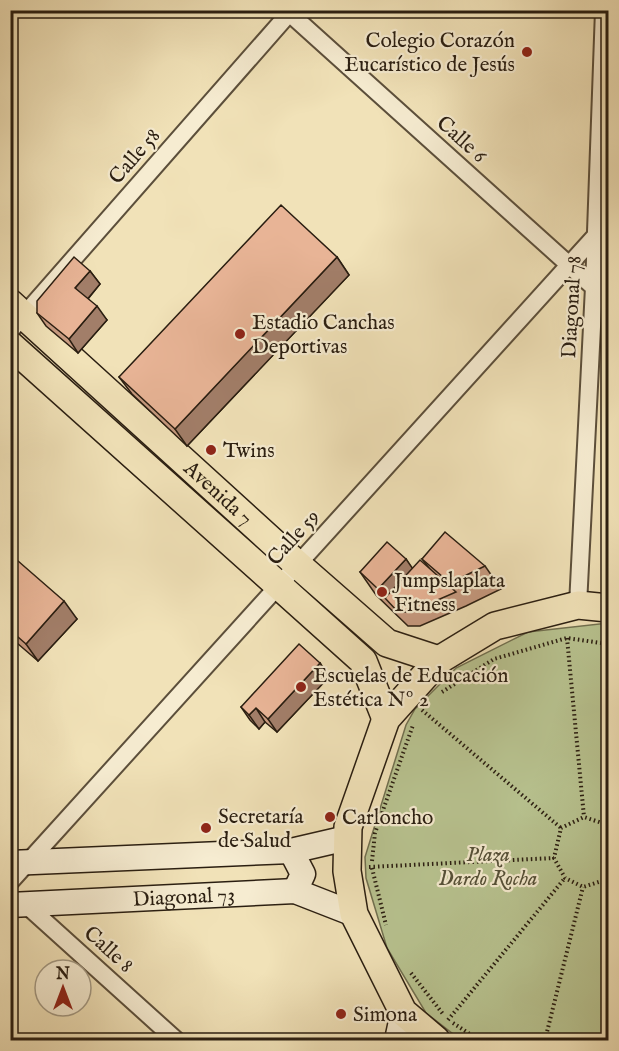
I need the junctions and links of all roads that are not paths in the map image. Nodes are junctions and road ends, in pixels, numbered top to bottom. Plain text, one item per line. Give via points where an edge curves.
1 (604, 10) edge
2 (289, 11) edge
3 (609, 222) edge
4 (596, 236) junction
5 (569, 265) junction
6 (594, 287) junction
7 (609, 300) edge
8 (15, 317) edge
9 (10, 345) edge
10 (298, 565) junction
11 (278, 586) junction
12 (578, 605) junction
13 (609, 608) edge
14 (439, 660) junction
15 (386, 719) junction
16 (347, 838) junction
17 (291, 851) junction
18 (19, 862) edge
19 (10, 882) edge
20 (295, 891) junction
21 (16, 900) edge
22 (354, 914) junction
23 (403, 1012) junction
24 (442, 1030) edge
25 (176, 1041) edge
26 (397, 1041) edge

1 - 4 street, Diagonal 78
2 - 5 street, Calle 6
2 - 8 street, Calle 58
3 - 4 street, Calle 59
4 - 5 street, Calle 59
4 - 6 street, Diagonal 78
5 - 6 street, Calle 6
5 - 10 street, Calle 59
6 - 7 street, Calle 6
6 - 12 street, Diagonal 78
8 - 10 main road, Avenida 7
9 - 11 main road, Avenida 7
10 - 11 street, Calle 59
10 - 14 main road, Avenida 7 via 387,643
11 - 15 main road, Avenida 7 via 363,661
11 - 18 street, Calle 59
12 - 13 main road
12 - 14 main road via 495,626
14 - 15 main road
15 - 16 main road
16 - 17 main road, Diagonal 73
16 - 22 main road via 347,871
17 - 18 main road, Diagonal 73
17 - 20 main road via 303,873
18 - 19 street, Calle 59
20 - 21 main road, Diagonal 73
20 - 22 main road, Diagonal 73
21 - 25 street, Calle 8
22 - 23 main road
23 - 24 main road
23 - 26 main road

